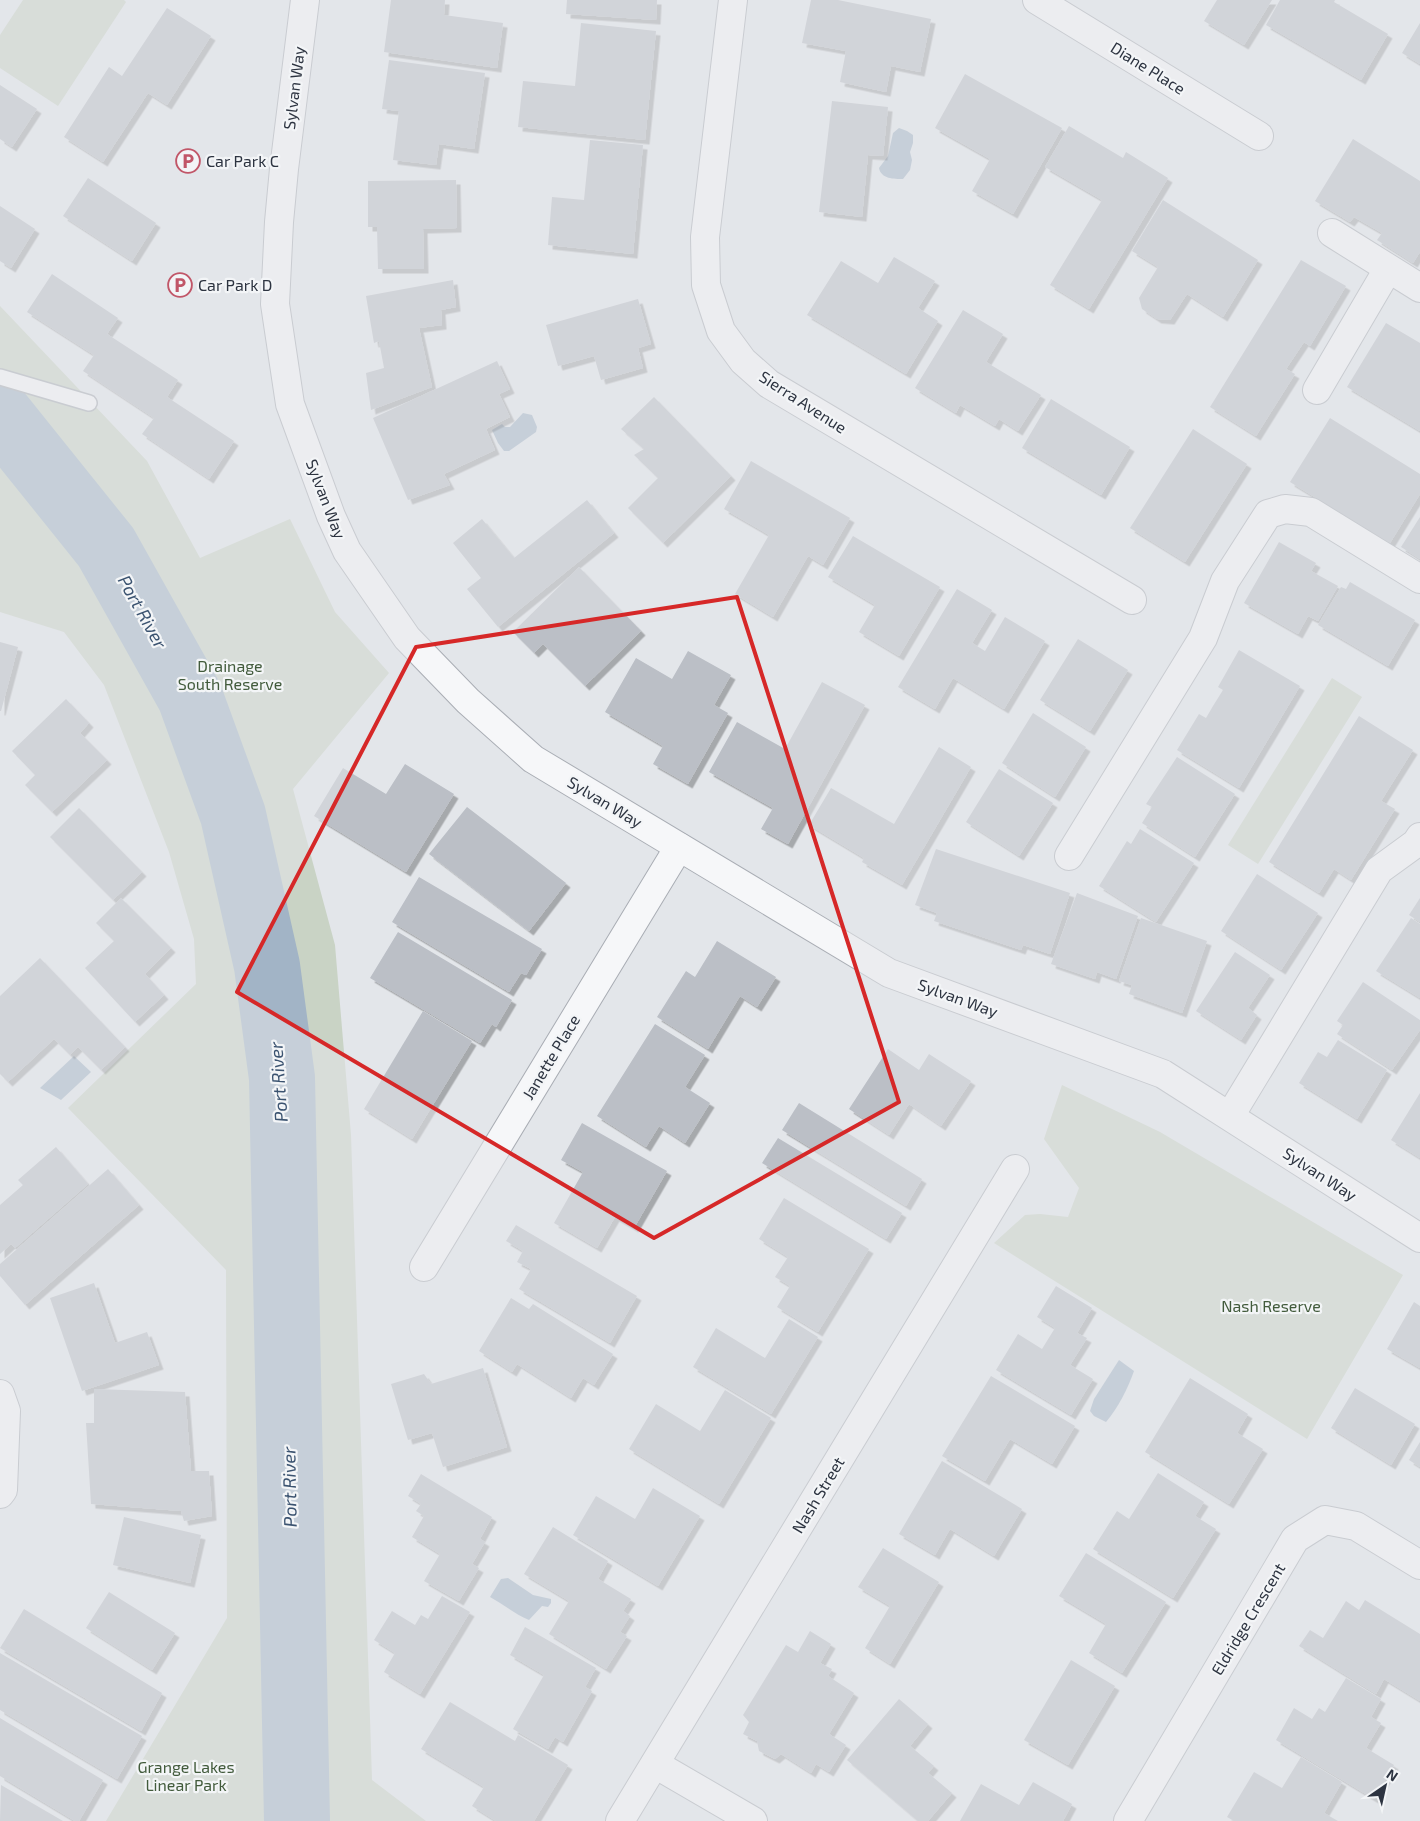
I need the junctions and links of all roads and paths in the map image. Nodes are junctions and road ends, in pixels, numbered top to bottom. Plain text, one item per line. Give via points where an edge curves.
1 (305, 0) edge
2 (733, 0) edge
3 (1037, 0) edge
4 (1259, 136) dead end
5 (1332, 233) dead end
6 (1388, 269) junction
7 (1420, 288) edge
8 (0, 377) edge
9 (1317, 390) dead end
10 (89, 403) dead end
11 (1420, 579) edge
12 (1132, 600) dead end
13 (1420, 837) edge
14 (679, 847) junction
15 (1069, 856) dead end
16 (1230, 1116) junction
17 (1015, 1169) dead end
18 (1420, 1238) edge
19 (424, 1267) dead end
20 (0, 1394) edge
21 (0, 1494) edge
22 (1420, 1565) edge
23 (655, 1764) junction
24 (620, 1821) edge
25 (752, 1821) edge
26 (1128, 1821) edge

1 - 14 street, Sylvan Way via 284,169 275,304 290,404 331,516 347,551 407,638 468,701 533,758
2 - 12 street, Sierra Avenue via 705,237 706,286 721,330 743,361 768,384
3 - 4 street, Diane Place
5 - 6 street
6 - 7 street
6 - 9 street
8 - 10 lane
11 - 15 street via 1311,512 1285,508 1268,514 1225,581 1203,638
13 - 16 street via 1380,870
14 - 16 street, Sylvan Way via 889,973 1163,1074
14 - 19 street, Janette Place
16 - 18 street, Sylvan Way
17 - 23 street, Nash Street
20 - 21 street via 6,1412 3,1490
22 - 26 street, Eldridge Crescent via 1356,1526 1325,1520 1295,1539
23 - 24 street, Nash Street
23 - 25 street

